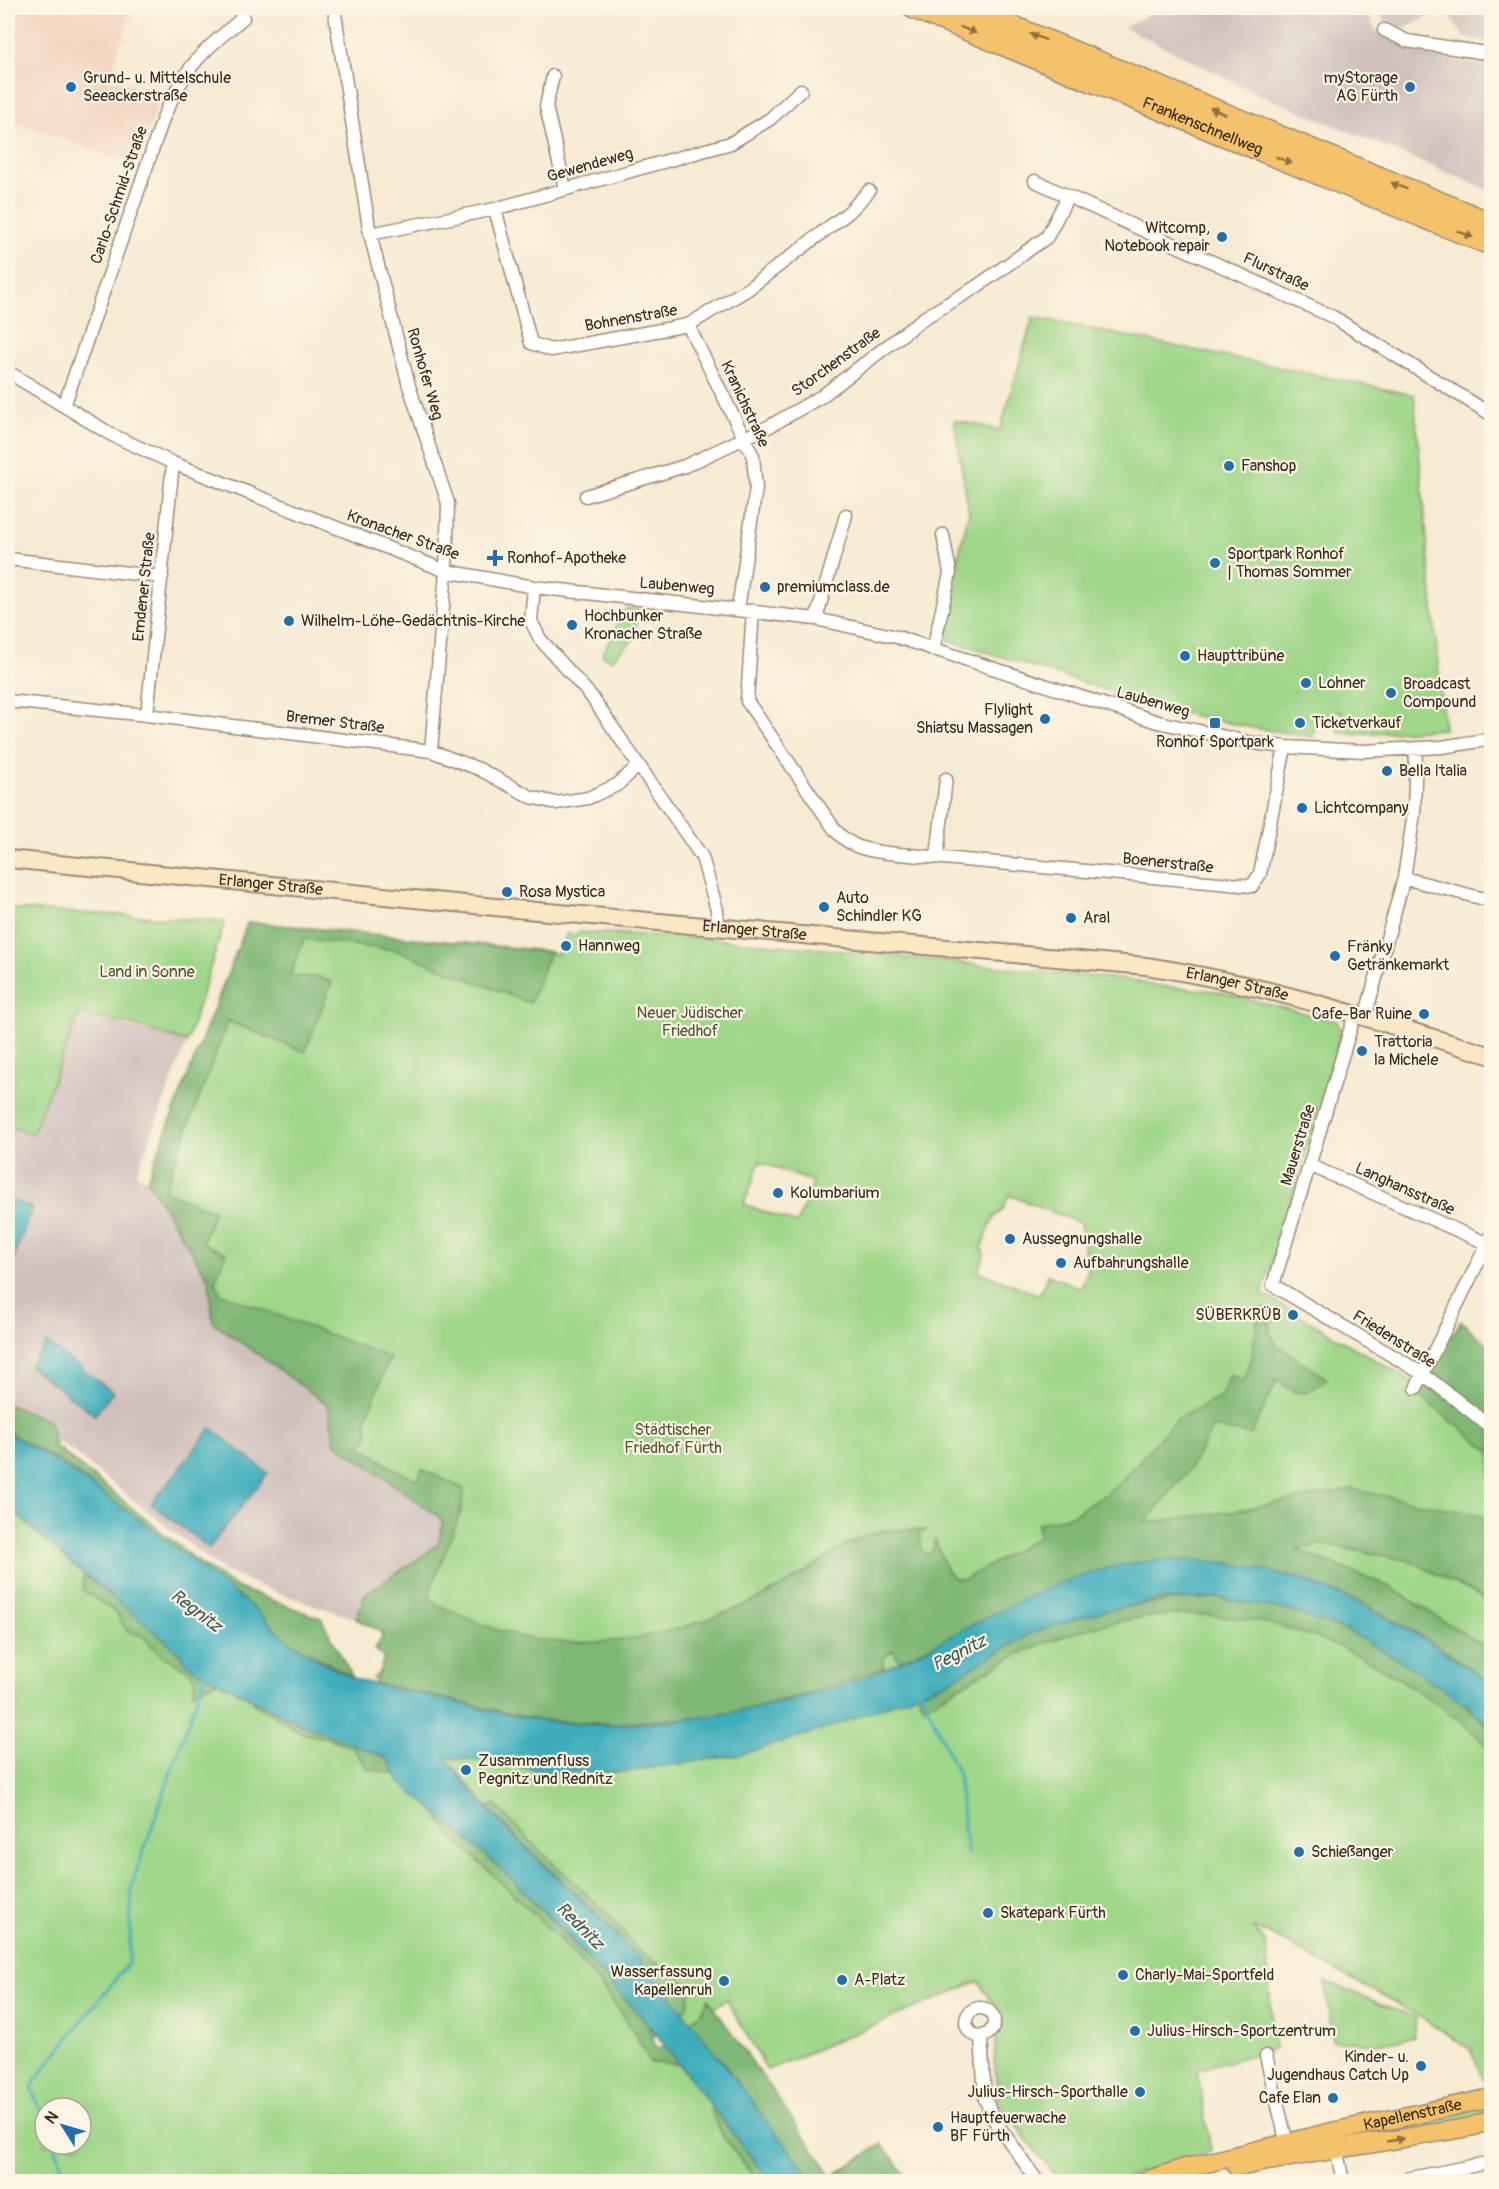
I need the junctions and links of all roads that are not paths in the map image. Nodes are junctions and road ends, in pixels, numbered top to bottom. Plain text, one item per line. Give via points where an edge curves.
1 (334, 8) edge
2 (914, 8) edge
3 (967, 8) edge
4 (241, 13) edge
5 (1384, 30) dead end
6 (1491, 54) edge
7 (553, 76) dead end
8 (801, 90) dead end
9 (1035, 181) dead end
10 (565, 189) junction
11 (869, 191) dead end
12 (1067, 198) junction
13 (495, 209) junction
14 (1491, 224) edge
15 (370, 234) junction
16 (1491, 245) edge
17 (688, 325) junction
18 (8, 372) edge
19 (64, 406) junction
20 (1491, 415) edge
21 (744, 438) junction
22 (173, 463) junction
23 (586, 496) dead end
24 (846, 515) dead end
25 (943, 535) dead end
26 (8, 559) edge
27 (446, 571) junction
28 (162, 577) junction
29 (534, 587) junction
30 (738, 609) junction
31 (753, 610) junction
32 (816, 619) junction
33 (933, 650) junction
34 (8, 701) edge
35 (147, 715) junction
36 (1491, 739) edge
37 (1285, 747) junction
38 (1416, 749) junction
39 (431, 751) junction
40 (638, 766) junction
41 (946, 779) dead end
42 (937, 857) junction
43 (8, 859) edge
44 (1404, 878) junction
45 (1491, 901) edge
46 (718, 926) junction
47 (1360, 1015) junction
48 (1491, 1056) edge
49 (1309, 1164) junction
50 (1489, 1238) edge
51 (1273, 1285) joint
52 (1423, 1374) junction
53 (1416, 1388) dead end
54 (1491, 1428) edge
55 (981, 2037) dead end
56 (1266, 2056) dead end
57 (1487, 2098) edge
58 (1491, 2120) edge
59 (1470, 2127) junction
60 (1491, 2128) edge
61 (1332, 2132) junction
62 (1288, 2150) junction
63 (1337, 2150) junction
64 (1491, 2162) edge
65 (1038, 2181) edge
66 (1143, 2181) edge
67 (1177, 2181) edge
68 (1343, 2181) edge
69 (1391, 2181) edge

1 - 15 street, Ronhofer Weg
2 -> 16 highway, Frankenschnellweg
14 -> 3 highway, Frankenschnellweg
4 - 19 street, Carlo-Schmid-Straße via 180,78
5 - 6 street via 1407,41
7 - 10 street via 546,106
8 - 10 street, Gewendeweg via 771,119 731,143
9 - 12 street, Flurstraße
10 - 13 street, Gewendeweg
11 - 17 street, Bohnenstraße via 849,212 748,289
12 - 20 street, Flurstraße via 1333,317
12 - 21 street, Storchenstraße via 1047,237 924,318 822,396
13 - 15 street, Gewendeweg
13 - 17 street, Bohnenstraße via 531,343 551,350
15 - 27 street, Ronhofer Weg via 409,386 448,503
17 - 21 street, Kranichstraße
18 - 19 street, Kronacher Straße
19 - 22 street, Kronacher Straße via 112,435
21 - 23 street, Storchenstraße via 685,466
21 - 30 street, Kranichstraße via 753,456 756,488
22 - 27 street, Kronacher Straße
22 - 28 street, Emdener Straße
24 - 32 street
25 - 33 street via 950,573
26 - 28 street
27 - 29 street, Kronacher Straße
27 - 39 street, Ronhofer Weg
28 - 35 street, Emdener Straße
29 - 30 street, Laubenweg
29 - 40 street via 531,621 540,639 584,688
30 - 31 street, Laubenweg
31 - 32 street, Laubenweg
31 - 42 street, Boenerstraße via 747,701 835,830 845,842 858,848
32 - 33 street, Laubenweg via 897,637
33 - 37 street, Laubenweg via 1158,722
34 - 35 street, Bremer Straße
35 - 39 street, Bremer Straße
36 - 38 street, Laubenweg
37 - 38 street, Laubenweg
37 - 42 street, Boenerstraße via 1260,874 1252,886
38 - 44 street, Mauerstraße via 1414,813
39 - 40 street, Bremer Straße via 479,769 531,797 556,803 588,798 617,784
40 - 46 street via 702,857
41 - 42 street
43 - 46 main road, Erlanger Straße
44 - 45 street
44 - 47 street, Mauerstraße
46 - 47 main road, Erlanger Straße via 1146,966 1240,982
47 - 48 main road, Erlanger Straße
47 - 49 street, Mauerstraße
49 - 50 street, Langhansstraße
49 - 51 street, Mauerstraße
50 - 52 street
51 - 52 street, Friedenstraße
52 - 53 street
52 - 54 street, Friedenstraße
55 - 65 street via 985,2099 995,2121
56 - 62 street
57 - 61 main road, Kapellenstraße
58 - 59 main road, Kapellenstraße
59 - 60 main road, Kapellenstraße
63 -> 59 main road, Kapellenstraße
61 - 62 main road, Kapellenstraße
61 - 63 street
62 - 63 main road, Kapellenstraße
62 - 66 main road, Kapellenstraße via 1182,2169
62 - 67 main road, Kapellenstraße
63 - 68 street
64 - 69 street

